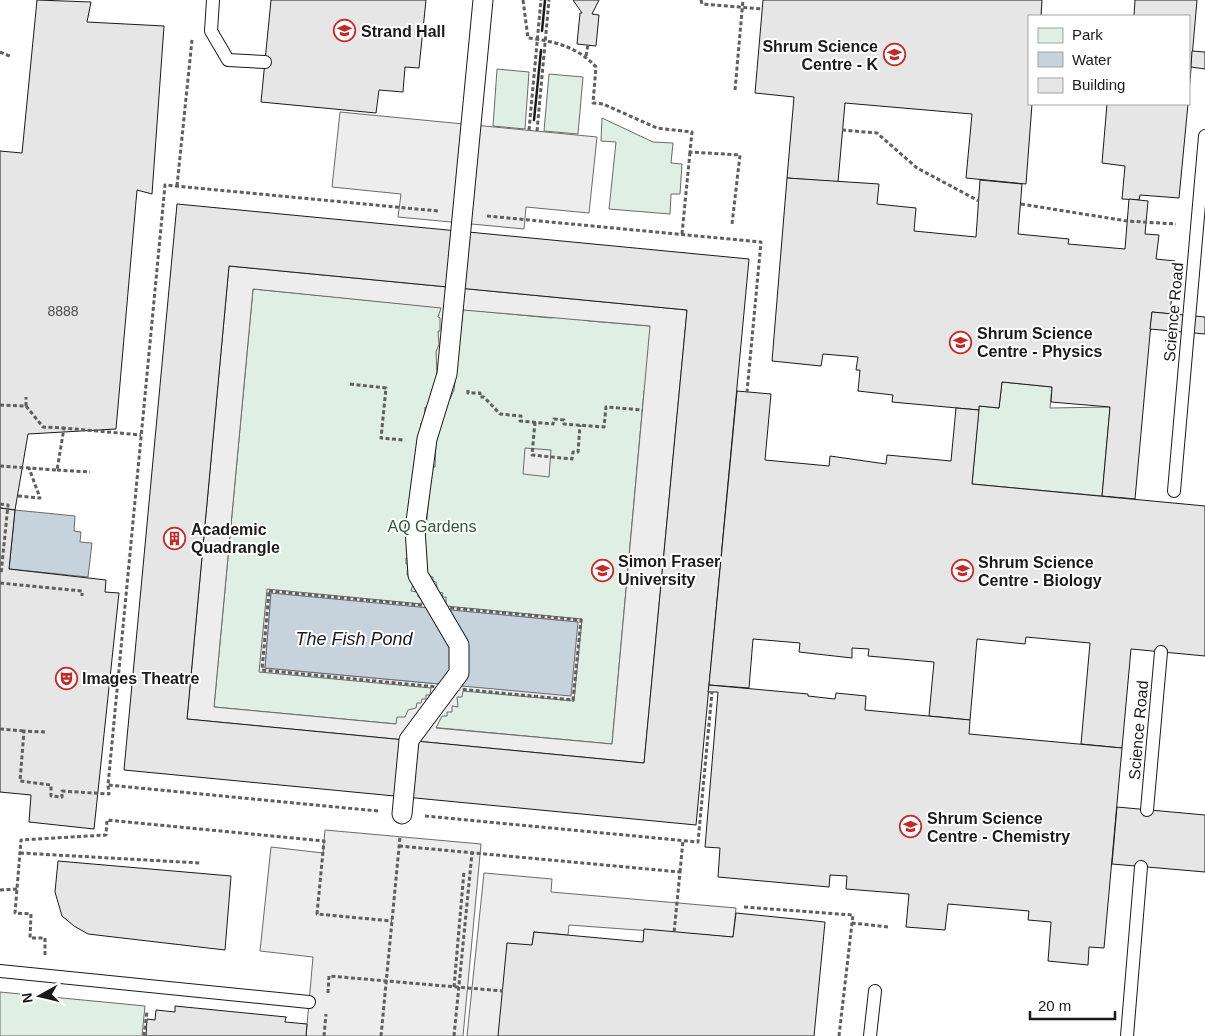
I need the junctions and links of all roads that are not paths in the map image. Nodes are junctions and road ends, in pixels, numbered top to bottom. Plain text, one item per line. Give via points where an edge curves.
1 (214, 0) edge
2 (483, 0) edge
3 (265, 62) dead end
4 (1205, 136) edge
5 (1174, 491) dead end
6 (1161, 652) dead end
7 (1147, 810) dead end
8 (402, 814) road end
9 (1141, 867) dead end
10 (0, 971) edge
11 (875, 991) dead end
12 (309, 1002) dead end
13 (870, 1036) edge
14 (1127, 1036) edge

1 - 3 lane via 211,31 228,60
2 - 8 street via 446,374 426,448 415,529 418,575 459,645 459,673 409,740
4 - 5 lane, Science Road
6 - 7 lane, Science Road
9 - 14 lane
10 - 12 lane
11 - 13 lane

